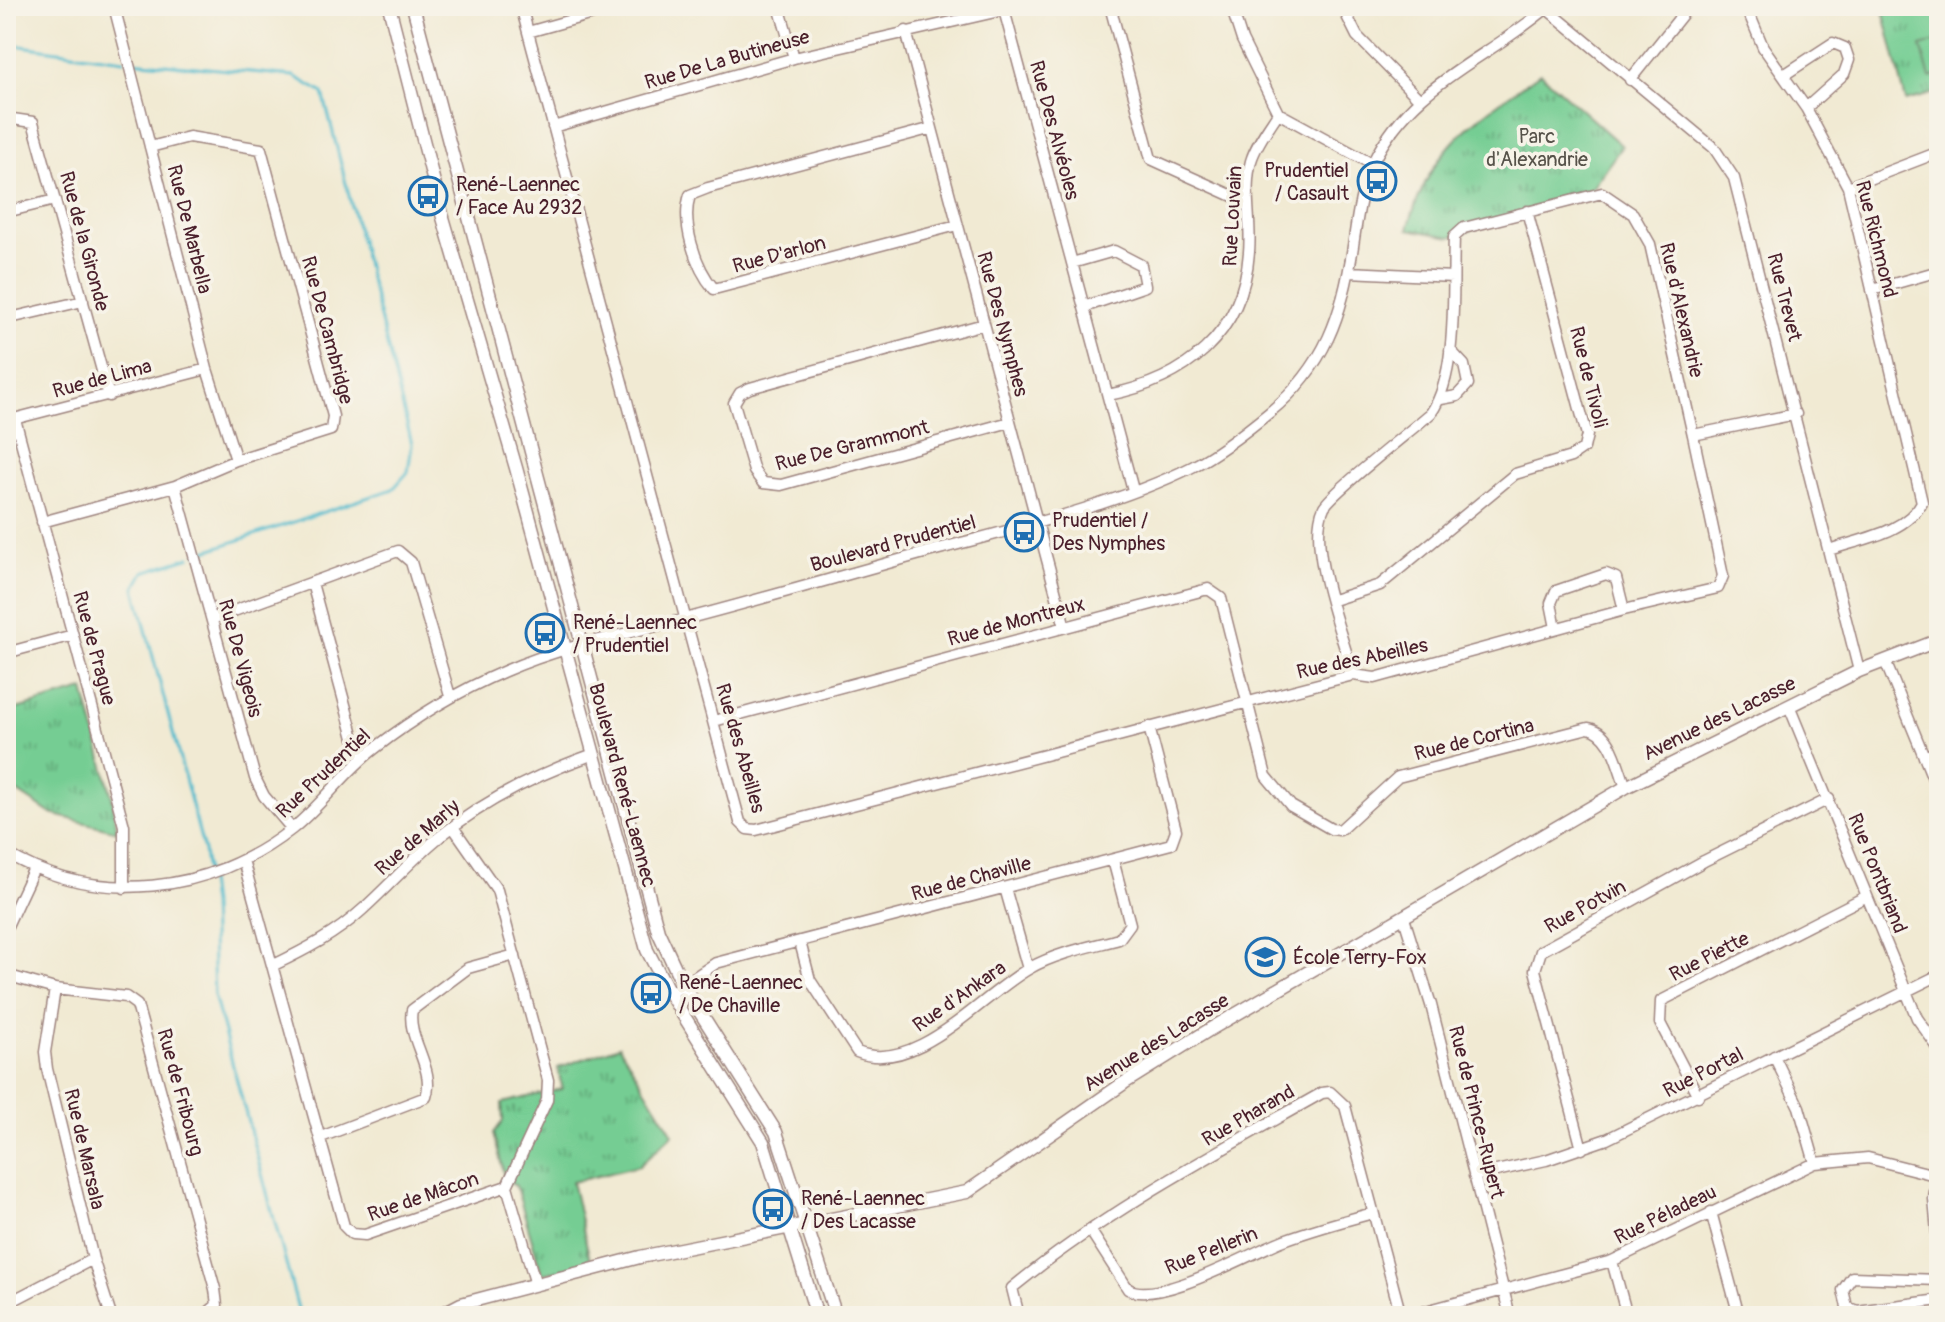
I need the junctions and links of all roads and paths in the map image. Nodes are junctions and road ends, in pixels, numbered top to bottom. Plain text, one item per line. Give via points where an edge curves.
1 (114, 6) edge
2 (389, 6) edge
3 (413, 6) edge
4 (521, 6) edge
5 (621, 6) edge
6 (779, 6) edge
7 (1110, 6) edge
8 (1231, 6) edge
9 (1342, 6) edge
10 (1689, 6) edge
11 (1746, 6) edge
12 (1548, 7) edge
13 (1004, 8) edge
14 (906, 31) junction
15 (528, 32) junction
16 (794, 58) junction
17 (1784, 75) junction
18 (1630, 80) junction
19 (1418, 98) junction
20 (1806, 108) junction
21 (1278, 113) junction
22 (6, 118) edge
23 (553, 127) junction
24 (929, 129) junction
25 (150, 147) junction
26 (1939, 152) edge
27 (1372, 164) junction
28 (1848, 187) junction
29 (55, 200) junction
30 (1246, 202) junction
31 (1527, 211) junction
32 (6, 212) edge
33 (957, 225) junction
34 (1072, 263) junction
35 (1939, 271) edge
36 (1349, 272) junction
37 (1453, 277) junction
38 (1872, 290) junction
39 (83, 301) junction
40 (1084, 307) junction
41 (6, 319) edge
42 (984, 324) junction
43 (1450, 350) junction
44 (207, 369) junction
45 (1108, 395) junction
46 (109, 396) junction
47 (1441, 399) junction
48 (1796, 414) junction
49 (10, 420) edge
50 (1010, 422) junction
51 (1693, 435) junction
52 (236, 460) junction
53 (175, 486) junction
54 (1133, 490) junction
55 (42, 522) junction
56 (1036, 523) junction
57 (1829, 550) junction
58 (312, 583) junction
59 (1333, 600) junction
60 (1624, 610) junction
61 (687, 618) junction
62 (212, 619) junction
63 (1065, 627) junction
64 (1556, 628) junction
65 (73, 635) junction
66 (1939, 640) edge
67 (580, 644) junction
68 (565, 648) junction
69 (6, 653) edge
70 (1885, 661) junction
71 (1859, 671) junction
72 (1353, 675) junction
73 (450, 696) junction
74 (1248, 702) junction
75 (1789, 706) junction
76 (714, 721) junction
77 (1149, 727) junction
78 (1939, 751) edge
79 (594, 754) junction
80 (364, 757) junction
81 (1924, 757) junction
82 (1626, 787) junction
83 (1939, 793) edge
84 (1829, 799) junction
85 (453, 827) junction
86 (292, 829) junction
87 (6, 853) edge
88 (243, 860) junction
89 (1113, 860) junction
90 (34, 868) junction
91 (124, 888) junction
92 (1005, 888) junction
93 (1867, 896) junction
94 (1404, 918) junction
95 (6, 928) edge
96 (800, 942) junction
97 (515, 955) junction
98 (274, 965) junction
99 (1028, 969) junction
100 (6, 975) edge
101 (1939, 975) edge
102 (683, 985) junction
103 (55, 989) junction
104 (1906, 991) junction
105 (670, 994) junction
106 (1939, 1049) edge
107 (1774, 1056) junction
108 (1698, 1096) junction
109 (321, 1137) junction
110 (1582, 1149) junction
111 (1815, 1163) junction
112 (1937, 1170) edge
113 (1474, 1176) junction
114 (507, 1186) junction
115 (1711, 1212) junction
116 (1373, 1213) junction
117 (807, 1225) junction
118 (789, 1228) junction
119 (1090, 1230) junction
120 (1939, 1255) edge
121 (93, 1259) junction
122 (1612, 1261) junction
123 (1939, 1280) edge
124 (536, 1285) junction
125 (1504, 1292) junction
126 (1939, 1300) edge
127 (6, 1304) edge
128 (111, 1316) edge
129 (204, 1316) edge
130 (438, 1316) edge
131 (817, 1316) edge
132 (836, 1316) edge
133 (1019, 1316) edge
134 (1401, 1316) edge
135 (1407, 1316) edge
136 (1510, 1316) edge
137 (1627, 1316) edge
138 (1739, 1316) edge

1 - 25 street, Rue De Marbella
2 - 68 street, Boulevard René-Laennec
3 - 67 street, Boulevard René-Laennec
4 - 15 street, Rue des Abeilles
5 - 15 street
6 - 16 street
7 - 30 street via 1151,159
8 - 21 street
9 - 19 street via 1357,36
10 - 18 street
11 - 17 street, Rue Richmond via 1763,47
12 - 18 street, Rue Trevet
12 - 19 street, Boulevard Prudentiel
13 - 14 street, Rue De La Butineuse
13 - 34 street, Rue Des Alvéoles
14 - 16 street, Rue De La Butineuse
14 - 24 street, Rue Des Nymphes
15 - 23 street, Rue des Abeilles
16 - 23 street, Rue De La Butineuse
17 - 20 street, Rue Richmond
17 - 20 street via 1833,43 1845,48 1849,60 1844,74
18 - 48 street, Rue Trevet via 1714,148 1734,178
19 - 27 street, Boulevard Prudentiel
20 - 28 street, Rue Richmond
21 - 27 street
21 - 30 street, Rue Louvain via 1251,159
22 - 29 street, Rue de la Gironde via 33,122
23 - 61 street, Rue des Abeilles
24 - 33 street, Rue Des Nymphes
24 - 33 street, Rue D'arlon via 708,188 690,195 685,212 704,277 714,289
25 - 44 street, Rue De Marbella
25 - 52 street, Rue De Cambridge via 189,137 261,149 333,416 331,430
26 - 28 street
27 - 36 street, Boulevard Prudentiel
28 - 38 street, Rue Richmond
29 - 32 street
29 - 39 street, Rue de la Gironde
30 - 45 street, Rue Louvain via 1250,249 1245,283 1224,327 1195,362 1139,389
31 - 37 street, Rue d'Alexandrie via 1464,228 1454,237
31 - 51 street, Rue d'Alexandrie via 1602,193 1633,214 1650,244
31 - 59 street, Rue de Tivoli via 1587,435 1584,448 1515,474 1380,585
33 - 42 street, Rue Des Nymphes
34 - 40 street, Rue Des Alvéoles
34 - 40 street via 1114,251 1141,265 1145,286
35 - 38 street
36 - 37 street
36 - 54 street, Boulevard Prudentiel via 1334,330 1301,384 1194,466
37 - 43 street, Rue d'Alexandrie
38 - 57 street, Rue Richmond via 1922,502 1900,526
39 - 41 street
39 - 46 street, Rue de la Gironde
40 - 45 street, Rue Des Alvéoles
42 - 50 street, Rue Des Nymphes
42 - 50 street, Rue De Grammont via 750,388 734,403 754,471 763,483 781,485
43 - 47 street, Rue d'Alexandrie
43 - 47 street via 1464,365 1468,384 1457,396
44 - 46 street, Rue de Lima
44 - 52 street, Rue De Marbella
45 - 54 street, Rue Des Alvéoles
46 - 49 street, Rue de Lima
47 - 59 street via 1325,505 1318,528
48 - 51 street
48 - 57 street, Rue Trevet
49 - 55 street, Rue de Prague
50 - 56 street, Rue Des Nymphes
51 - 60 street, Rue des Abeilles via 1723,576 1718,588
52 - 53 street, Rue De Cambridge
53 - 55 street, Rue De Cambridge
53 - 62 street, Rue De Vigeois
54 - 56 street, Boulevard Prudentiel
55 - 65 street, Rue de Prague
56 - 61 street, Boulevard Prudentiel
56 - 63 street, Rue Des Nymphes
57 - 71 street, Rue Trevet
58 - 62 street
58 - 73 street via 398,551 411,562
58 - 80 street via 354,738
59 - 72 street
60 - 64 street, Rue des Abeilles
60 - 64 street via 1616,578 1606,574 1556,591 1551,603
61 - 67 street, Boulevard Prudentiel
61 - 76 street, Rue des Abeilles
62 - 86 street, Rue De Vigeois via 255,778
63 - 74 street, Rue de Montreux via 1208,589 1221,598
63 - 76 street, Rue de Montreux
64 - 72 street, Rue des Abeilles via 1375,678
65 - 69 street
65 - 91 street, Rue de Prague via 124,826
66 - 70 street, Avenue des Lacasse
67 - 68 street, Boulevard Prudentiel
67 - 102 street, Boulevard René-Laennec via 658,931
68 - 73 street, Rue Prudentiel
68 - 79 street, Boulevard René-Laennec
70 - 71 street, Avenue des Lacasse
70 - 81 street
71 - 75 street, Avenue des Lacasse
72 - 74 street, Rue des Abeilles
73 - 80 street, Rue Prudentiel
74 - 77 street, Rue des Abeilles
74 - 82 street, Rue de Cortina via 1266,776 1291,806 1331,829 1350,823 1398,777 1588,728 1605,736
75 - 82 street, Avenue des Lacasse
75 - 84 street, Rue Pontbriand
76 - 77 street, Rue des Abeilles via 740,822 756,830
77 - 89 street, Rue de Chaville via 1176,830 1171,844
78 - 81 street
79 - 85 street, Rue de Marly via 526,781
79 - 105 street, Boulevard René-Laennec via 647,950
80 - 86 street, Rue Prudentiel
81 - 83 street
82 - 94 street, Avenue des Lacasse
84 - 93 street, Rue Pontbriand
84 - 110 street, Rue Potvin via 1541,951 1535,970
85 - 97 street, Rue de Mâcon via 497,890
85 - 98 street, Rue de Marly via 351,920
86 - 88 street, Rue Prudentiel
87 - 90 street, Rue Prudentiel
88 - 91 street, Rue Prudentiel via 194,879
88 - 98 street, Rue de Mâcon
89 - 92 street, Rue de Chaville
89 - 99 street, Rue d'Ankara via 1130,924 1119,939
90 - 91 street, Rue Prudentiel
90 - 95 street
92 - 96 street, Rue de Chaville
92 - 99 street
93 - 104 street, Rue Pontbriand
93 - 108 street, Rue Piette via 1661,1001 1660,1023
94 - 113 street, Rue de Prince-Rupert
94 - 117 street, Avenue des Lacasse via 1160,1060 967,1192
96 - 99 street, Rue d'Ankara via 810,980 857,1052 866,1056 916,1048
96 - 102 street, Rue de Chaville via 716,963
97 - 109 street via 468,968 412,1010 428,1083 426,1097
97 - 114 street, Rue de Mâcon via 549,1090
98 - 109 street, Rue de Mâcon
100 - 103 street, Rue de Fribourg
101 - 104 street, Rue Portal
102 - 105 street, Rue de Chaville
102 - 117 street, Boulevard René-Laennec via 776,1132
103 - 121 street, Rue de Marsala via 45,1052
103 - 129 street, Rue de Fribourg via 126,997 142,1015 215,1289 217,1305
104 - 106 street, Rue Pontbriand
104 - 107 street, Rue Portal
105 - 118 street, Boulevard René-Laennec via 763,1142
107 - 108 street, Rue Portal
107 - 111 street via 1799,1107
108 - 110 street, Rue Portal
109 - 114 street, Rue de Mâcon via 344,1226 357,1236
110 - 113 street, Rue Portal
111 - 112 street, Rue Péladeau via 1868,1158
111 - 115 street, Rue Péladeau
112 - 120 street
113 - 125 street, Rue de Prince-Rupert
114 - 124 street
115 - 122 street, Rue Péladeau
115 - 138 street
116 - 119 street, Rue Pellerin via 1282,1241 1154,1292 1128,1289
116 - 119 street, Rue Pharand via 1345,1106 1330,1092
116 - 134 street, Rue Pharand
117 - 118 street, Avenue des Lacasse
117 - 132 street, Boulevard René-Laennec
118 - 124 street, Avenue des Lacasse via 640,1257
118 - 131 street, Boulevard René-Laennec
119 - 133 street, Rue Pharand via 1012,1288
121 - 127 street
121 - 128 street, Rue de Marsala
122 - 125 street, Rue Péladeau
122 - 137 street
123 - 126 street via 1852,1277 1843,1290 1847,1307 1857,1311
124 - 130 street, Avenue des Lacasse via 461,1304
125 - 135 street, Rue Péladeau
125 - 136 street, Rue de Prince-Rupert

